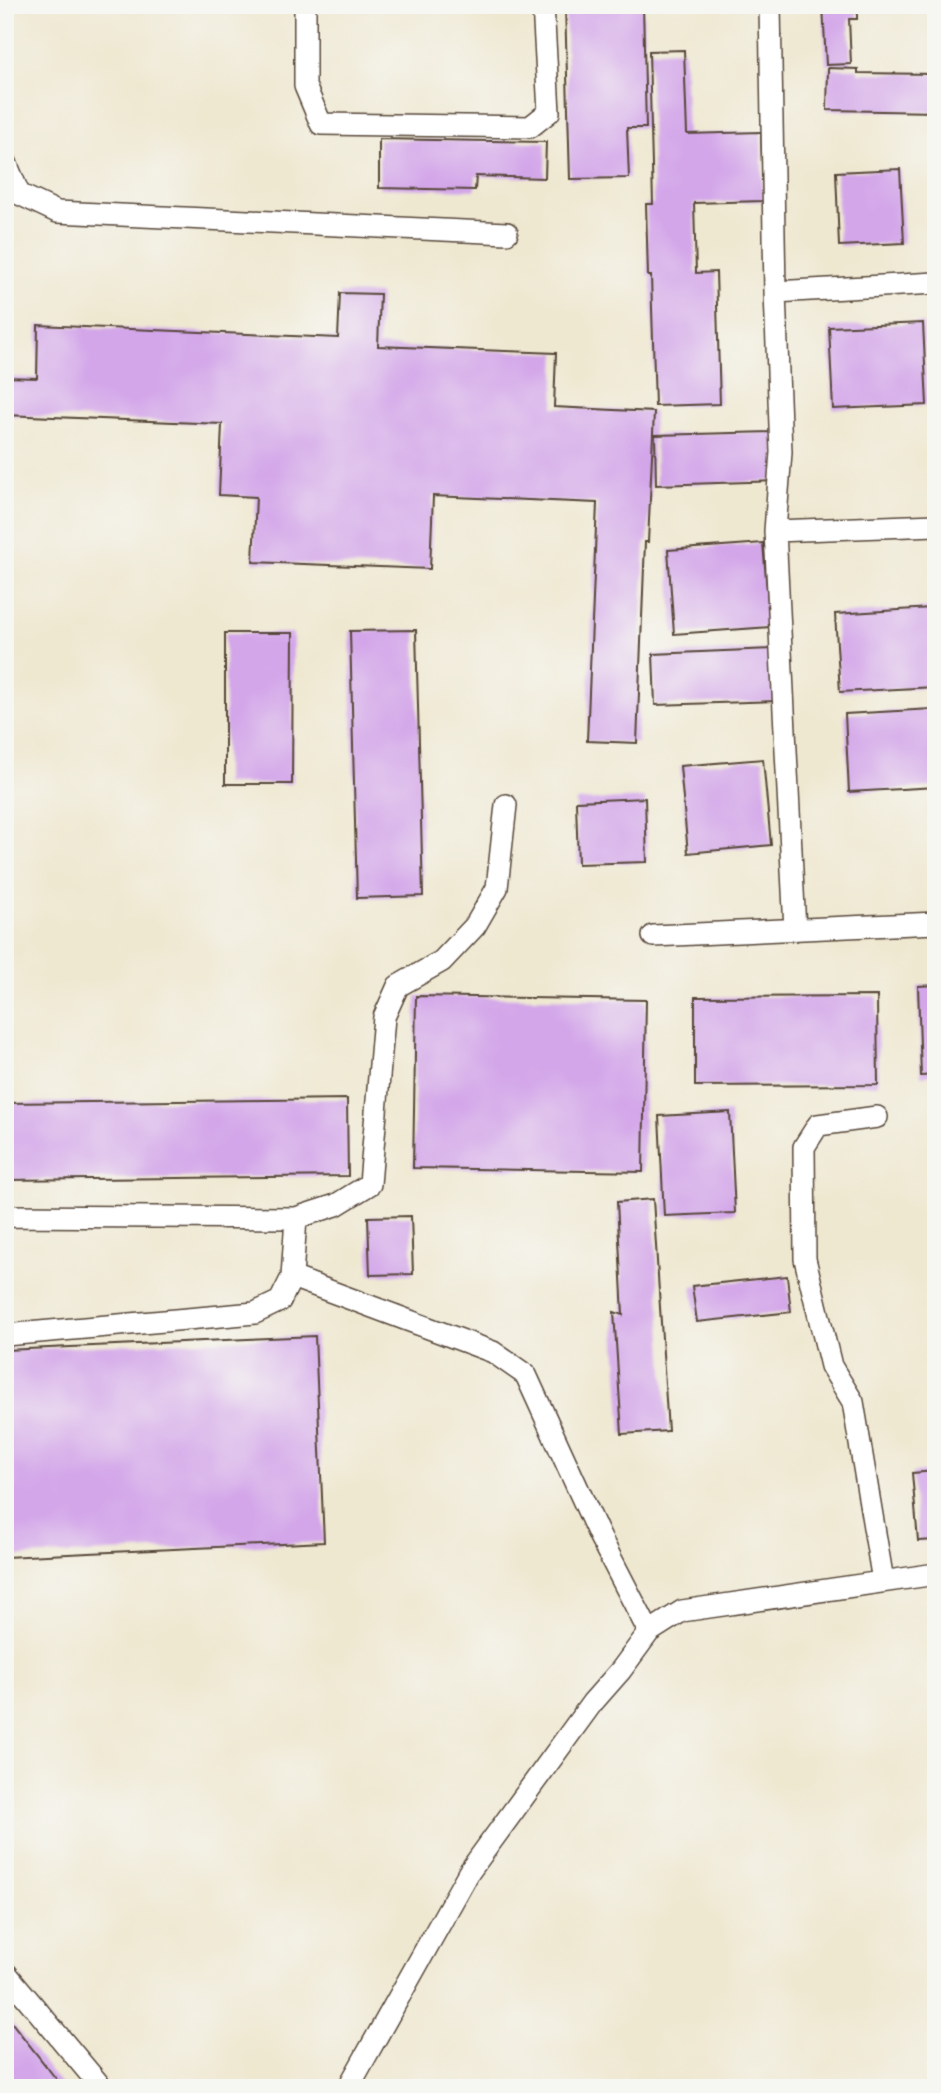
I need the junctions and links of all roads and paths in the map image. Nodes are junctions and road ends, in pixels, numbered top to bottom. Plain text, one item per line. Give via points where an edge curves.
1 (305, 5) edge
2 (543, 5) edge
3 (770, 5) edge
4 (5, 160) edge
5 (506, 233) dead end
6 (936, 283) edge
7 (775, 292) junction
8 (936, 525) edge
9 (775, 531) junction
10 (506, 806) dead end
11 (936, 923) edge
12 (795, 930) junction
13 (653, 936) dead end
14 (877, 1117) dead end
15 (5, 1218) edge
16 (296, 1218) junction
17 (292, 1277) junction
18 (5, 1335) edge
19 (936, 1574) edge
20 (883, 1581) junction
21 (649, 1632) junction
22 (5, 1972) edge
23 (102, 2088) edge
24 (348, 2088) edge

1 - 2 lane via 305,86 321,124 530,127 549,112
3 - 7 lane
4 - 5 lane via 19,194 57,212
6 - 7 lane
7 - 9 lane via 781,452
8 - 9 lane
9 - 12 lane
10 - 16 lane via 497,888 475,926 442,961 398,986 384,1017 370,1184 336,1205
11 - 12 lane
12 - 13 lane
14 - 20 lane via 818,1125 804,1147 805,1259 831,1366 853,1402
15 - 16 lane
16 - 17 lane
17 - 18 lane via 280,1301 255,1313
17 - 21 lane via 494,1352 526,1375
19 - 20 lane
20 - 21 lane via 682,1611
21 - 24 lane via 469,1872
22 - 23 lane

